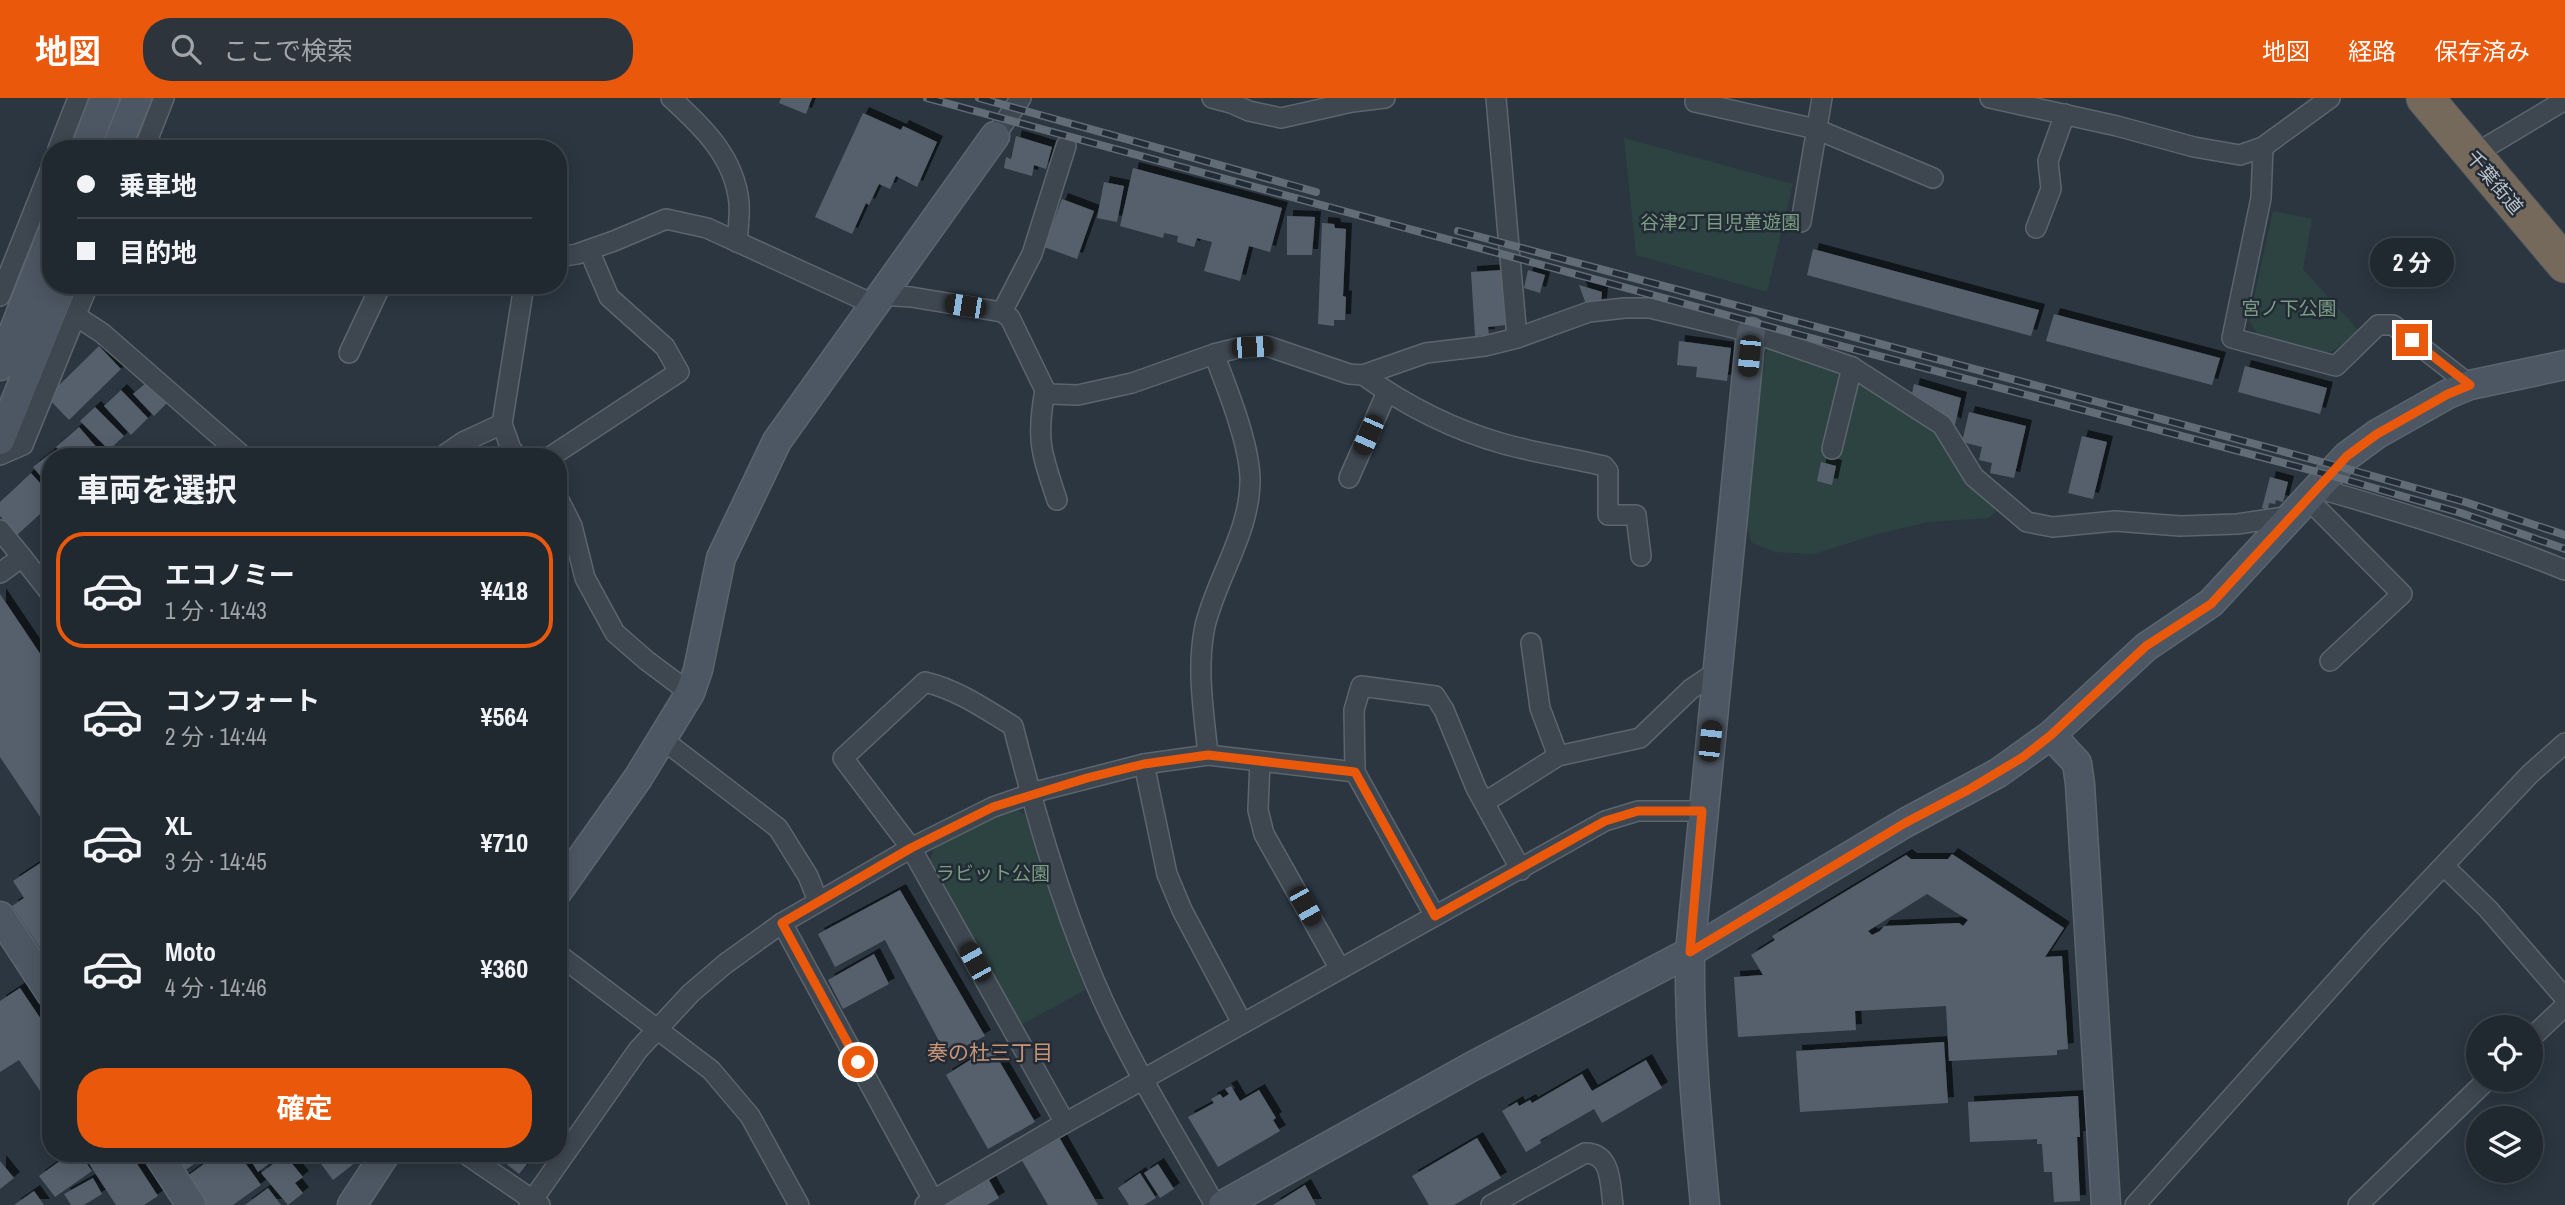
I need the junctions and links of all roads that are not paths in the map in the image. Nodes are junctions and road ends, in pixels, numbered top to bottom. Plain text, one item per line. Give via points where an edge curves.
1 (78, 98) edge
2 (105, 98) edge
3 (137, 98) edge
4 (164, 98) edge
5 (671, 98) edge
6 (1021, 98) edge
7 (1212, 98) edge
8 (1385, 98) edge
9 (1496, 98) edge
10 (1696, 98) edge
11 (1822, 98) edge
12 (1990, 98) edge
13 (2330, 98) edge
14 (2425, 98) edge
15 (2565, 100) edge
16 (2065, 114) junction
17 (1816, 129) junction
18 (995, 136) joint
19 (62, 140) edge
20 (89, 140) edge
21 (120, 140) edge
22 (148, 140) edge
23 (1066, 146) dead end
24 (2263, 147) junction
25 (2473, 155) junction
26 (1933, 178) dead end
27 (42, 191) edge
28 (1801, 222) dead end
29 (2036, 228) dead end
30 (737, 242) junction
31 (589, 250) junction
32 (567, 255) edge
33 (42, 259) edge
34 (2565, 264) edge
35 (58, 294) edge
36 (85, 294) edge
37 (377, 294) edge
38 (523, 294) edge
39 (0, 296) edge
40 (878, 300) junction
41 (1002, 312) junction
42 (76, 316) junction
43 (1751, 332) junction
44 (1517, 338) junction
45 (349, 353) dead end
46 (1214, 354) junction
47 (2565, 365) edge
48 (0, 366) edge
49 (1852, 367) junction
50 (1363, 375) junction
51 (2470, 385) junction
52 (1045, 390) junction
53 (1387, 392) junction
54 (502, 424) junction
55 (0, 440) edge
56 (226, 448) edge
57 (454, 448) edge
58 (511, 448) edge
59 (564, 448) edge
60 (1832, 449) dead end
61 (0, 455) edge
62 (1349, 478) dead end
63 (1057, 499) dead end
64 (2305, 501) junction
65 (567, 517) edge
66 (0, 530) edge
67 (1641, 556) dead end
68 (22, 557) junction
69 (2565, 570) edge
70 (0, 573) edge
71 (42, 583) edge
72 (1531, 643) dead end
73 (2330, 661) dead end
74 (1718, 671) junction
75 (690, 693) junction
76 (2051, 735) junction
77 (662, 739) junction
78 (2565, 744) edge
79 (1208, 755) junction
80 (1558, 756) junction
81 (1260, 761) junction
82 (1144, 764) junction
83 (1355, 772) junction
84 (1031, 794) junction
85 (1485, 802) junction
86 (1702, 811) junction
87 (911, 848) junction
88 (2444, 866) junction
89 (1521, 870) junction
90 (567, 878) edge
91 (818, 901) junction
92 (0, 916) edge
93 (1435, 916) junction
94 (782, 923) junction
95 (1690, 952) junction
96 (567, 961) edge
97 (1340, 969) junction
98 (42, 979) edge
99 (2565, 998) edge
100 (2565, 1006) edge
101 (1242, 1023) junction
102 (2543, 1026) edge
103 (657, 1028) junction
104 (1144, 1080) junction
105 (2475, 1092) edge
106 (1065, 1123) junction
107 (567, 1153) edge
108 (163, 1162) edge
109 (380, 1162) edge
110 (477, 1162) edge
111 (561, 1162) edge
112 (534, 1203) edge
113 (929, 1203) edge
114 (191, 1205) edge
115 (352, 1205) edge
116 (799, 1205) edge
117 (1215, 1205) edge
118 (1223, 1205) edge
119 (1491, 1205) edge
120 (1612, 1205) edge
121 (1705, 1205) edge
122 (2106, 1205) edge
123 (2135, 1205) edge
124 (2358, 1205) edge

1 - 19 street
2 - 20 street
3 - 21 street
4 - 22 street
5 - 30 street via 720,148 739,204
6 - 18 street
7 - 8 street via 1282,118
9 - 44 street
10 - 17 street via 1695,102
11 - 17 street
12 - 16 street
13 - 24 street
14 - 25 highway, 千葉街道
15 - 25 street
16 - 24 street via 2241,155
16 - 29 street via 2048,161 2051,189
17 - 26 street
17 - 28 street
18 - 40 street
23 - 41 street via 1032,254
24 - 51 street via 2261,198 2232,338 2336,366 2378,325 2393,325
25 - 34 highway, 千葉街道
27 - 39 street
30 - 31 street via 706,228 666,219
30 - 40 street
31 - 32 street
31 - 59 street via 609,297 666,347 679,372
33 - 48 street
35 - 55 street
36 - 42 street
37 - 45 street
38 - 54 street
40 - 41 street via 911,297
40 - 75 street via 777,441 752,490 721,558
41 - 52 street via 1010,318
42 - 56 street via 102,333
42 - 61 street via 23,445
43 - 44 street via 1650,308 1625,307 1589,312
43 - 49 street
43 - 74 street
44 - 50 street via 1426,353
46 - 50 street via 1267,346
46 - 52 street via 1132,383 1078,395
46 - 79 street via 1250,475 1245,520 1205,626 1200,673
47 - 51 street
49 - 60 street
49 - 64 street via 1942,425 1975,477 2026,522 2053,527 2115,521 2237,524
50 - 53 street
51 - 64 street via 2377,434 2347,456
52 - 63 street via 1040,448
53 - 62 street
53 - 67 street via 1473,433 1604,466 1608,471 1608,514 1636,515
54 - 57 street
54 - 58 street
64 - 69 street via 2434,523
64 - 73 street via 2402,594
64 - 76 street via 2211,604 2146,646
65 - 75 street via 585,578 615,633
66 - 68 street
68 - 70 street
68 - 71 street
72 - 80 street via 1540,708
74 - 80 street via 1690,689 1640,738
74 - 86 street
75 - 77 street
76 - 95 street via 1998,773 1905,823
76 - 122 street via 2077,763 2080,783
77 - 90 street
77 - 91 street via 778,828
78 - 88 street via 2530,774
79 - 81 street
79 - 82 street
80 - 85 street
81 - 83 street
81 - 97 street via 1258,810 1264,834
82 - 84 street
82 - 101 street via 1167,874
83 - 85 street via 1354,709 1361,687 1435,696
83 - 93 street
84 - 87 street via 993,807
84 - 87 street via 1013,726 960,694 925,682 842,758
84 - 104 street via 1062,898 1094,981
85 - 89 street
86 - 89 street via 1638,811 1605,821
86 - 95 street
87 - 91 street
87 - 106 street
88 - 99 street
88 - 123 street
89 - 93 street
91 - 94 street
92 - 98 street
93 - 97 street
94 - 103 street via 725,964
94 - 113 street
95 - 118 street
95 - 121 street via 1692,1066
96 - 103 street
97 - 101 street
100 - 102 street
101 - 104 street
103 - 107 street via 619,1074
103 - 116 street via 712,1070 732,1093 750,1116
104 - 106 street
104 - 117 street
105 - 124 street
106 - 113 street
108 - 114 street
109 - 115 street
110 - 112 street
111 - 112 street
119 - 120 street via 1585,1153 1594,1153 1608,1170

